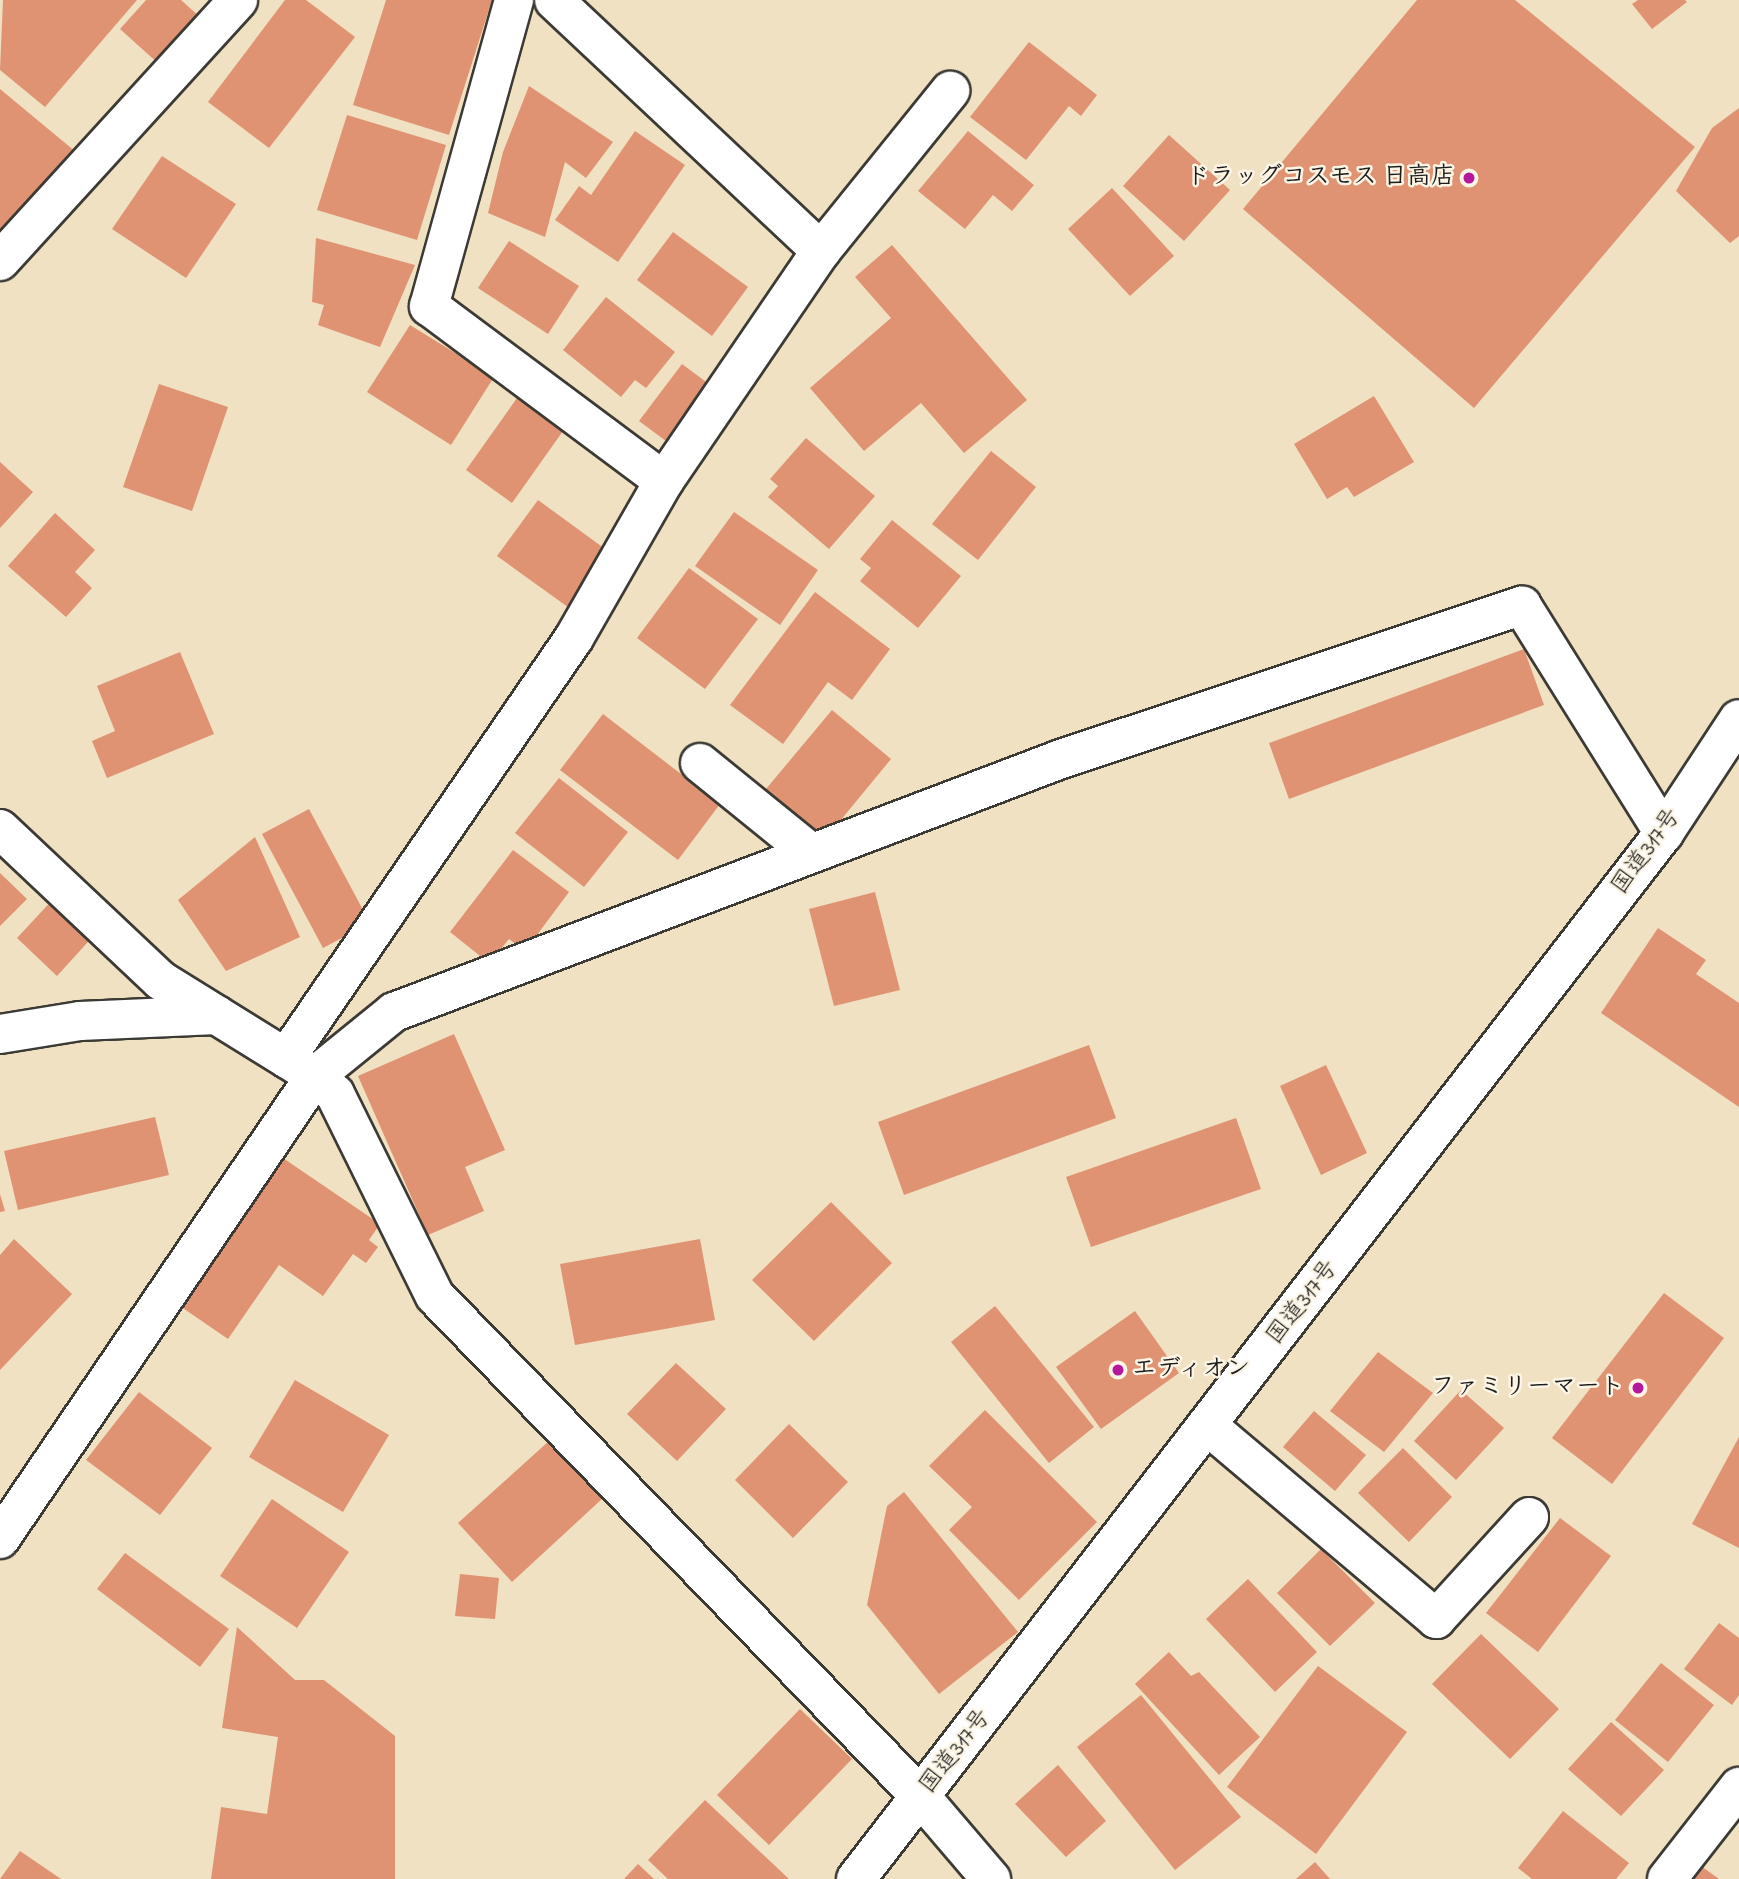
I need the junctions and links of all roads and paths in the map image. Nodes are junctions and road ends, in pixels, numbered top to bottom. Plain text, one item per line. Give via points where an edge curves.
1 (238, 0) edge
2 (514, 0) edge
3 (554, 0) edge
4 (950, 91) dead end
5 (821, 251) junction
6 (0, 261) edge
7 (664, 481) junction
8 (1739, 719) edge
9 (700, 763) dead end
10 (0, 829) edge
11 (1664, 833) junction
12 (810, 852) junction
13 (217, 1015) junction
14 (0, 1034) edge
15 (300, 1067) junction
16 (1208, 1426) junction
17 (1529, 1517) dead end
18 (0, 1539) edge
19 (1739, 1787) edge
20 (921, 1797) junction
21 (856, 1879) edge
22 (990, 1879) edge
23 (1667, 1879) edge

1 - 6 main road
2 - 7 main road via 429,306
3 - 5 main road
4 - 5 main road
5 - 7 main road
7 - 15 main road via 574,638
8 - 11 main road, 国道317号
9 - 12 main road
10 - 13 main road via 160,980
11 - 12 main road via 1522,606 1061,759
11 - 16 main road, 国道317号
12 - 15 main road via 394,1012
13 - 14 main road via 80,1021
13 - 15 main road
15 - 18 main road
15 - 20 main road via 335,1094 435,1296
16 - 17 main road via 1436,1619
16 - 20 main road, 国道317号
19 - 23 main road
20 - 21 main road, 国道317号
20 - 22 main road

